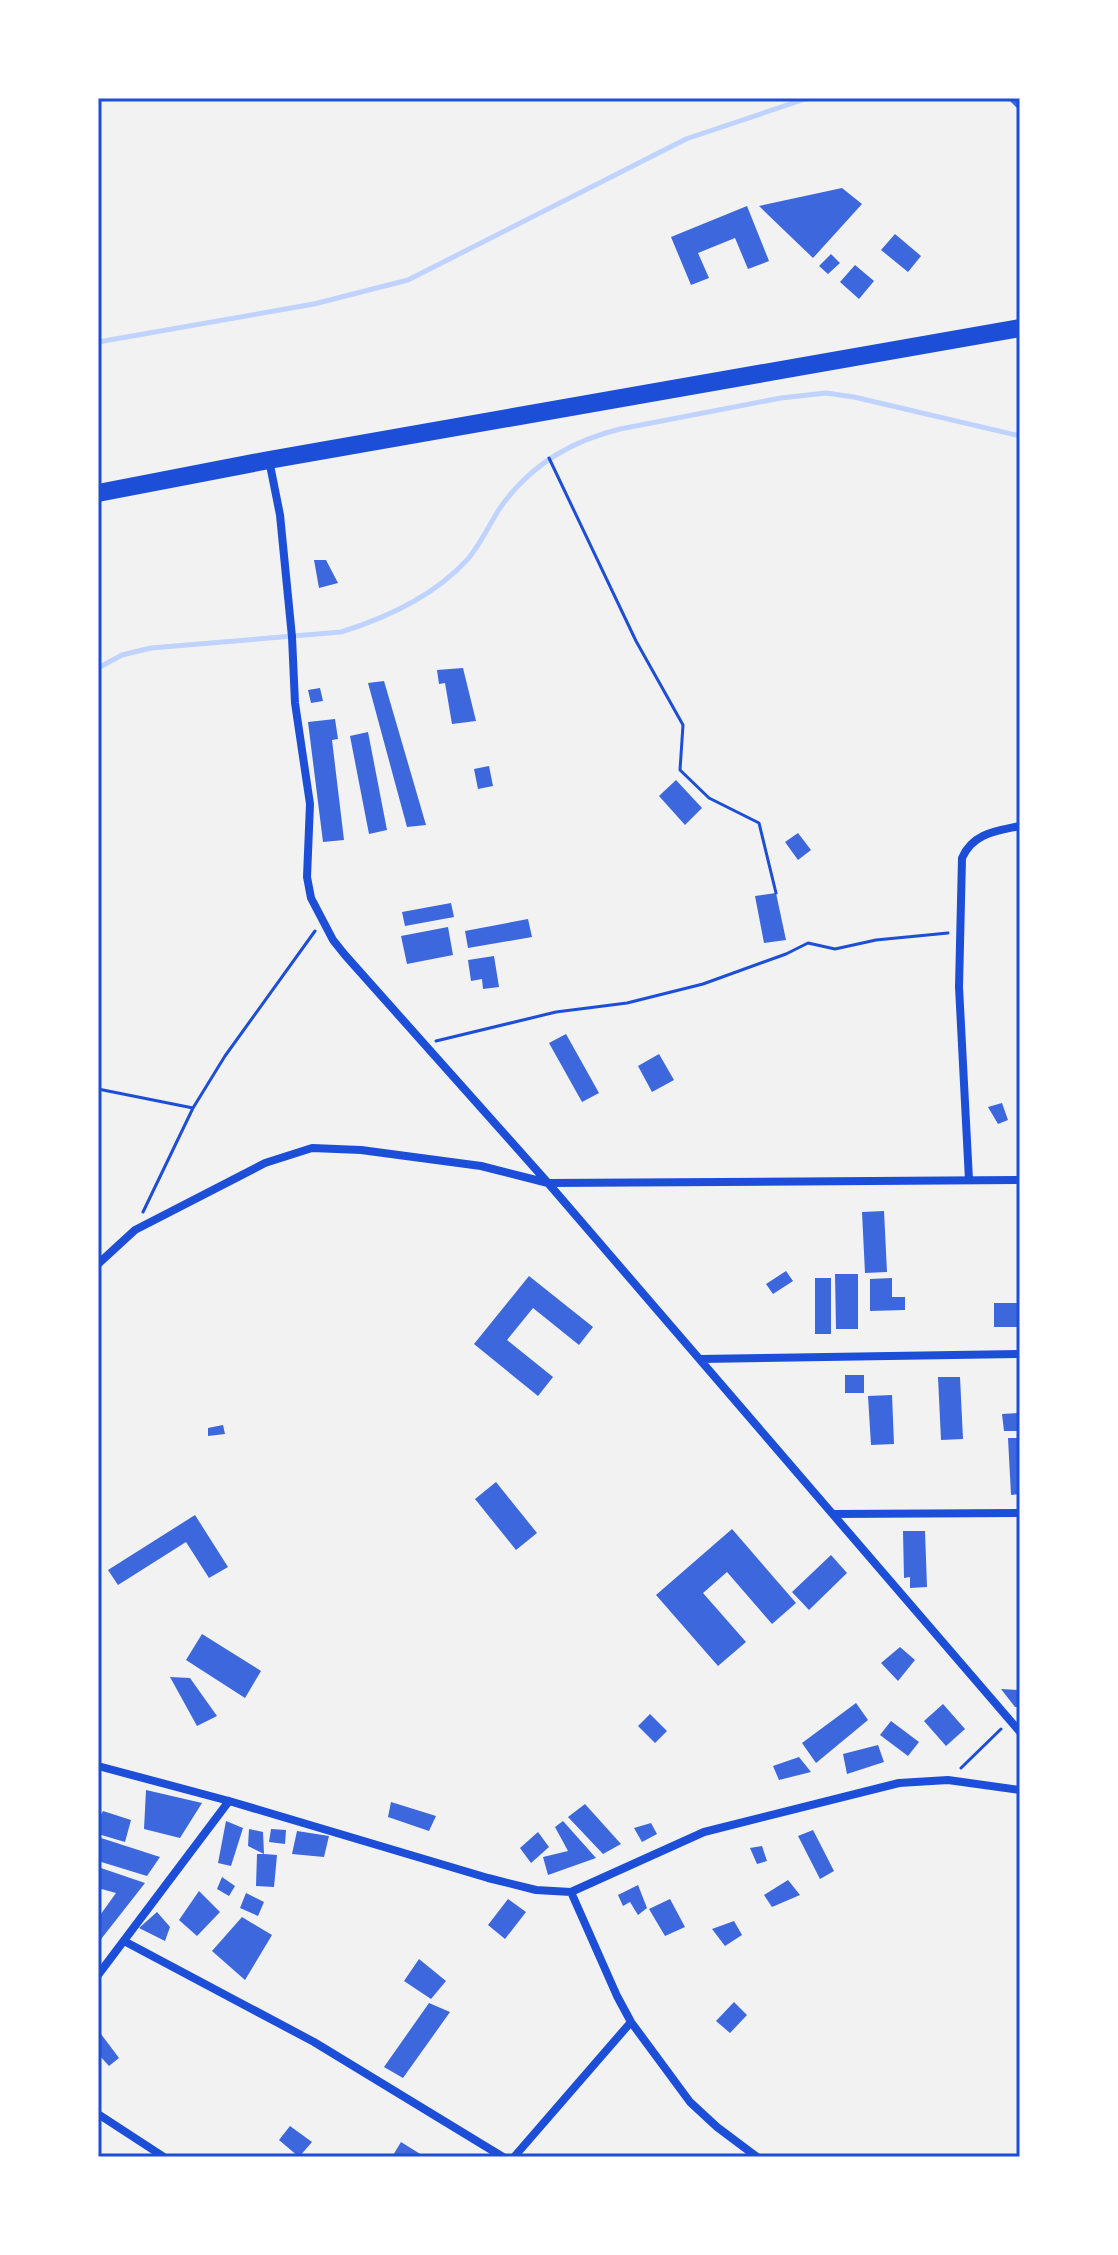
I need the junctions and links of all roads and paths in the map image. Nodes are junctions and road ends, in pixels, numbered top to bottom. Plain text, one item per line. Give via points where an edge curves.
1 (1020, 328) edge
2 (549, 458) dead end
3 (269, 460) junction
4 (98, 493) edge
5 (1020, 826) edge
6 (776, 893) dead end
7 (322, 922) junction
8 (960, 932) junction
9 (426, 1043) junction
10 (98, 1089) edge
11 (193, 1108) junction
12 (969, 1180) junction
13 (1020, 1180) edge
14 (548, 1183) junction
15 (135, 1230) junction
16 (98, 1264) edge
17 (1020, 1354) edge
18 (700, 1359) junction
19 (1020, 1513) edge
20 (833, 1514) junction
21 (1010, 1720) junction
22 (1020, 1732) edge
23 (98, 1766) edge
24 (948, 1780) junction
25 (1020, 1790) edge
26 (229, 1801) junction
27 (571, 1892) junction
28 (124, 1941) junction
29 (98, 1975) edge
30 (631, 2022) junction
31 (98, 2114) edge
32 (164, 2157) edge
33 (503, 2157) edge
34 (514, 2157) edge
35 (757, 2157) edge

1 - 3 main road
2 - 6 path via 636,641 683,725 680,770 709,798 759,823
3 - 4 main road
3 - 7 street via 280,515 295,703 310,804 307,877
5 - 8 street via 988,833 965,850
7 - 9 street via 345,955
7 - 11 path
8 - 9 path via 835,949 808,943 703,984
8 - 12 street
9 - 14 street
10 - 11 path
11 - 15 path
12 - 13 street
12 - 14 street
14 - 15 street via 481,1166 312,1148 265,1163
14 - 18 street
15 - 16 street
17 - 18 street
18 - 20 street
19 - 20 street
20 - 21 street
21 - 22 street
21 - 24 path
23 - 26 street
24 - 25 street
24 - 27 street via 899,1783 704,1832
26 - 27 street via 512,1884
26 - 28 street
27 - 30 street
28 - 29 street
28 - 33 street via 314,2042
30 - 34 street
30 - 35 street via 690,2102
31 - 32 street

